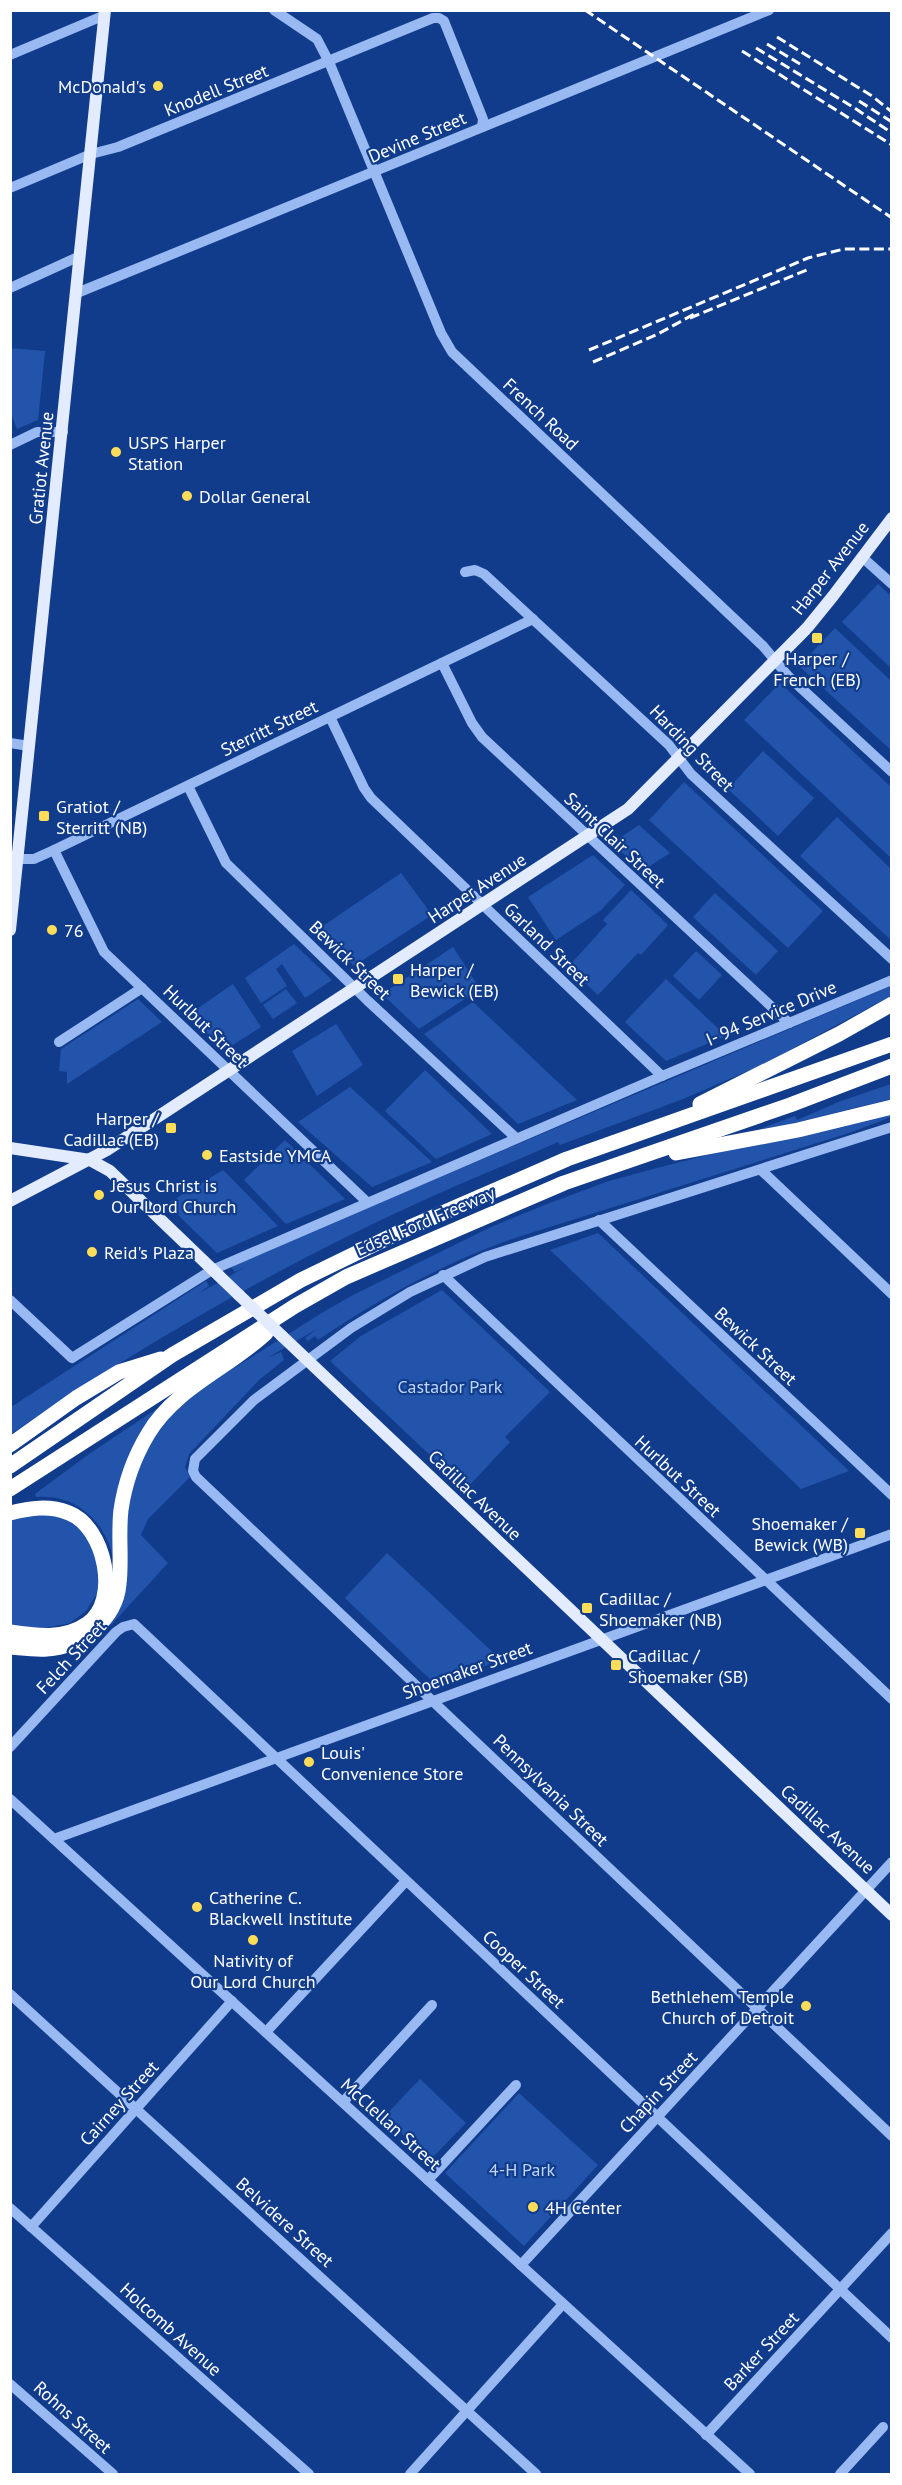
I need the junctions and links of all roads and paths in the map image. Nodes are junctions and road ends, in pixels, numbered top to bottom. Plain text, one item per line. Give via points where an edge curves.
1 (274, 10) edge
2 (769, 10) edge
3 (105, 13) edge
4 (10, 55) edge
5 (329, 62) junction
6 (482, 127) junction
7 (90, 154) junction
8 (375, 172) junction
9 (10, 188) edge
10 (80, 256) junction
11 (10, 288) edge
12 (77, 293) junction
13 (63, 432) junction
14 (11, 444) edge
15 (891, 518) edge
16 (862, 557) junction
17 (465, 572) dead end
18 (891, 584) edge
19 (533, 619) junction
20 (775, 661) junction
21 (442, 663) junction
22 (330, 717) junction
23 (10, 743) edge
24 (29, 746) junction
25 (678, 759) junction
26 (891, 772) edge
27 (188, 786) junction
28 (587, 837) junction
29 (54, 850) junction
30 (18, 859) junction
31 (13, 880) edge
32 (483, 905) junction
33 (10, 930) edge
34 (891, 959) edge
35 (891, 980) edge
36 (142, 988) junction
37 (356, 988) junction
38 (891, 1004) edge
39 (789, 1023) junction
40 (59, 1042) dead end
41 (891, 1044) edge
42 (891, 1066) edge
43 (229, 1071) junction
44 (662, 1076) junction
45 (891, 1107) edge
46 (891, 1127) edge
47 (650, 1129) junction
48 (516, 1138) junction
49 (10, 1148) edge
50 (90, 1160) junction
51 (626, 1162) junction
52 (761, 1170) junction
53 (10, 1201) edge
54 (367, 1202) junction
55 (598, 1220) junction
56 (212, 1270) junction
57 (443, 1275) junction
58 (891, 1294) edge
59 (10, 1300) edge
60 (294, 1306) junction
61 (172, 1355) junction
62 (308, 1360) junction
63 (10, 1445) edge
64 (10, 1466) edge
65 (10, 1489) edge
66 (891, 1496) edge
67 (10, 1514) edge
68 (891, 1534) edge
69 (765, 1580) junction
70 (134, 1624) joint
71 (10, 1632) edge
72 (601, 1639) junction
73 (10, 1647) edge
74 (891, 1699) edge
75 (432, 1700) junction
76 (10, 1747) edge
77 (275, 1758) junction
78 (10, 1799) edge
79 (54, 1839) junction
80 (891, 1862) edge
81 (406, 1881) junction
82 (865, 1890) junction
83 (891, 1915) edge
84 (10, 1994) edge
85 (232, 2001) junction
86 (432, 2005) dead end
87 (757, 2008) junction
88 (266, 2032) junction
89 (516, 2085) dead end
90 (343, 2102) junction
91 (136, 2109) junction
92 (657, 2117) junction
93 (891, 2136) edge
94 (428, 2180) junction
95 (10, 2208) edge
96 (31, 2227) junction
97 (891, 2233) edge
98 (521, 2265) junction
99 (840, 2290) junction
100 (563, 2304) junction
101 (891, 2338) edge
102 (10, 2384) edge
103 (467, 2411) junction
104 (883, 2427) dead end
105 (706, 2435) junction
106 (113, 2475) edge
107 (309, 2475) edge
108 (410, 2475) edge
109 (536, 2475) edge
110 (750, 2475) edge
111 (840, 2475) edge

1 - 5 street, French Road via 317,39
2 - 6 street, Devine Street
3 - 4 street
3 - 7 main road, Gratiot Avenue
5 - 6 street, Knodell Street via 439,18 444,21 483,119
5 - 7 street, Knodell Street via 118,147
5 - 8 street, French Road
6 - 8 street, Devine Street
7 - 9 street, Knodell Street
7 - 10 main road, Gratiot Avenue
8 - 12 street, Devine Street
8 - 20 street, French Road via 452,352
10 - 11 street
10 - 12 main road, Gratiot Avenue
12 - 13 main road, Gratiot Avenue
13 - 14 street via 37,432
13 - 24 main road, Gratiot Avenue
15 - 16 main road, Harper Avenue
16 - 18 street
16 - 20 main road, Harper Avenue via 820,612
17 - 19 street, Harding Street via 475,570 484,574
19 - 21 street, Sterritt Street
19 - 25 street, Harding Street via 669,745
20 - 25 main road, Harper Avenue
20 - 26 street, French Road
21 - 22 street, Sterritt Street
21 - 28 street, Saint Clair Street via 482,737
22 - 27 street, Sterritt Street
22 - 32 street, Garland Street via 368,793
23 - 24 street
24 - 30 main road, Gratiot Avenue
25 - 28 main road, Harper Avenue via 628,809
25 - 34 street, Harding Street
27 - 29 street, Sterritt Street
27 - 37 street, Bewick Street via 226,863
28 - 32 main road, Harper Avenue
28 - 39 street, Saint Clair Street
29 - 30 street, Sterritt Street via 34,859
29 - 36 street, Hurlbut Street via 100,946
30 - 31 main road, Gratiot Avenue
31 - 33 main road, Gratiot Avenue
32 - 37 main road, Harper Avenue
32 - 44 street, Garland Street
35 - 39 street, I- 94 Service Drive
36 - 40 street
36 - 43 street, Hurlbut Street
37 - 43 main road, Harper Avenue
37 - 48 street, Bewick Street
38 - 47 highway
39 - 44 street, I- 94 Service Drive
41 - 47 highway, Edsel Ford Freeway
42 - 51 highway, Edsel Ford Freeway
43 - 50 main road, Harper Avenue
43 - 54 street, Hurlbut Street
44 - 48 street
45 - 51 highway via 798,1130
46 - 52 street
47 - 61 highway, Edsel Ford Freeway via 567,1159 406,1229 301,1280
48 - 54 street
49 - 50 main road, Cadillac Avenue
50 - 53 main road, Harper Avenue
50 - 56 main road, Cadillac Avenue via 110,1171
51 - 60 highway, Edsel Ford Freeway via 439,1235 346,1277
52 - 55 street
52 - 58 street
54 - 56 street
55 - 57 street
55 - 66 street, Bewick Street
56 - 59 street via 72,1359
56 - 62 main road, Cadillac Avenue, bridge
57 - 62 street via 376,1312
57 - 69 street, Hurlbut Street
60 - 65 highway, Edsel Ford Freeway
60 - 73 highway via 255,1343 184,1394 149,1431 128,1473 121,1512 119,1583 104,1619 88,1634 59,1647
61 - 63 highway via 119,1372
61 - 64 highway, Edsel Ford Freeway
62 - 72 main road, Cadillac Avenue
62 - 75 street, Pennsylvania Street via 242,1410 195,1459 192,1466 196,1477
67 - 71 highway via 30,1508 72,1513 94,1538 103,1558 106,1581 105,1596 89,1623 73,1632 39,1636
68 - 69 street, Shoemaker Street
69 - 72 street, Shoemaker Street
69 - 74 street, Hurlbut Street
70 - 76 street, Felch Street via 116,1632
70 - 77 street, Cooper Street
72 - 75 street, Shoemaker Street
72 - 82 main road, Cadillac Avenue
75 - 77 street, Shoemaker Street
75 - 87 street, Pennsylvania Street
77 - 79 street, Shoemaker Street
77 - 81 street, Cooper Street
78 - 79 street, McClellan Street
79 - 85 street, McClellan Street
80 - 82 street, Chapin Street
81 - 88 street
81 - 92 street, Cooper Street
82 - 83 main road, Cadillac Avenue
82 - 87 street, Chapin Street
84 - 91 street, Belvidere Street
85 - 88 street, McClellan Street
85 - 91 street, Cairney Street
86 - 90 street
87 - 92 street, Chapin Street
87 - 93 street, Pennsylvania Street
88 - 90 street, McClellan Street
89 - 94 street
90 - 94 street, McClellan Street
91 - 96 street, Cairney Street
91 - 103 street, Belvidere Street
92 - 98 street, Chapin Street
92 - 99 street, Cooper Street
94 - 98 street, McClellan Street
95 - 96 street, Holcomb Avenue
96 - 107 street, Holcomb Avenue
97 - 99 street, Barker Street
98 - 100 street, McClellan Street
99 - 101 street, Cooper Street
99 - 105 street, Barker Street
100 - 103 street
100 - 105 street, McClellan Street
102 - 106 street, Rohns Street
103 - 108 street
103 - 109 street, Belvidere Street
104 - 111 street
105 - 110 street, McClellan Street

